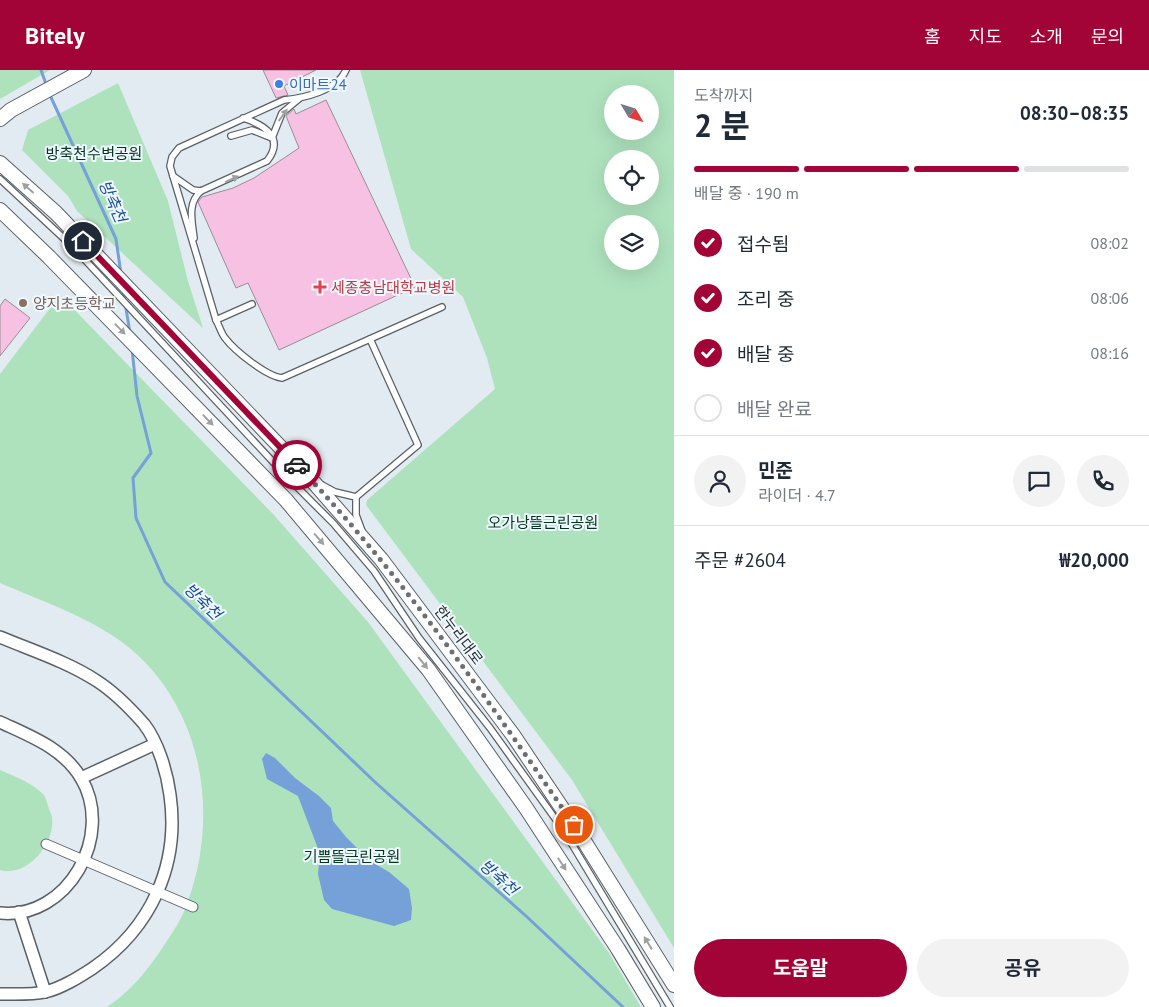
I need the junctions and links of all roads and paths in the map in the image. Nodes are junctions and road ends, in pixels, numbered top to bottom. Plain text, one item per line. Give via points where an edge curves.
1 (84, 70) edge
2 (346, 70) edge
3 (300, 98) junction
4 (5, 114) edge
5 (243, 118) junction
6 (231, 136) dead end
7 (272, 138) junction
8 (0, 163) edge
9 (173, 176) junction
10 (0, 178) edge
11 (201, 191) junction
12 (0, 210) edge
13 (194, 248) junction
14 (252, 304) dead end
15 (442, 307) dead end
16 (216, 320) junction
17 (370, 339) junction
18 (309, 477) junction
19 (356, 497) junction
20 (366, 542) junction
21 (1, 641) edge
22 (0, 722) edge
23 (155, 744) junction
24 (81, 778) junction
25 (46, 844) dead end
26 (84, 860) junction
27 (158, 892) junction
28 (193, 907) dead end
29 (19, 912) junction
30 (0, 913) edge
31 (674, 985) edge
32 (46, 992) junction
33 (0, 994) edge
34 (653, 1007) edge
35 (670, 1007) edge

1 - 4 street
2 - 3 lane via 332,84
3 - 5 lane via 284,100
7 -> 3 lane via 282,113
5 - 7 lane via 265,127
5 - 9 lane via 174,151 170,161
6 - 7 lane via 252,130
11 -> 7 lane via 267,161 273,153
18 -> 8 street, 한누리대로 via 56,213
9 - 11 lane via 193,190
9 - 13 lane
10 - 35 lane via 73,248 374,571 419,638 490,728 564,831
11 - 13 lane via 194,197 192,206
12 -> 34 street via 286,500 428,669 526,808
13 - 16 lane
14 - 16 lane
15 - 17 lane
16 - 17 lane via 225,338 258,367 282,378
17 - 19 lane via 418,445
18 - 19 lane via 335,492
18 - 20 street, 한누리대로
19 - 20 lane via 356,516
31 -> 20 street, 한누리대로 via 513,735
21 - 23 street via 44,655 96,680 120,699 145,726
22 - 24 street via 46,743 67,760
23 - 24 street
23 - 27 street via 168,782 174,820 168,864
24 - 26 street via 90,803 92,824
25 - 26 street
26 - 27 street
26 - 29 street via 66,888 44,905
27 - 28 street
27 - 32 street via 133,932 103,961 77,979
29 - 30 street
29 - 32 street
32 - 33 street

